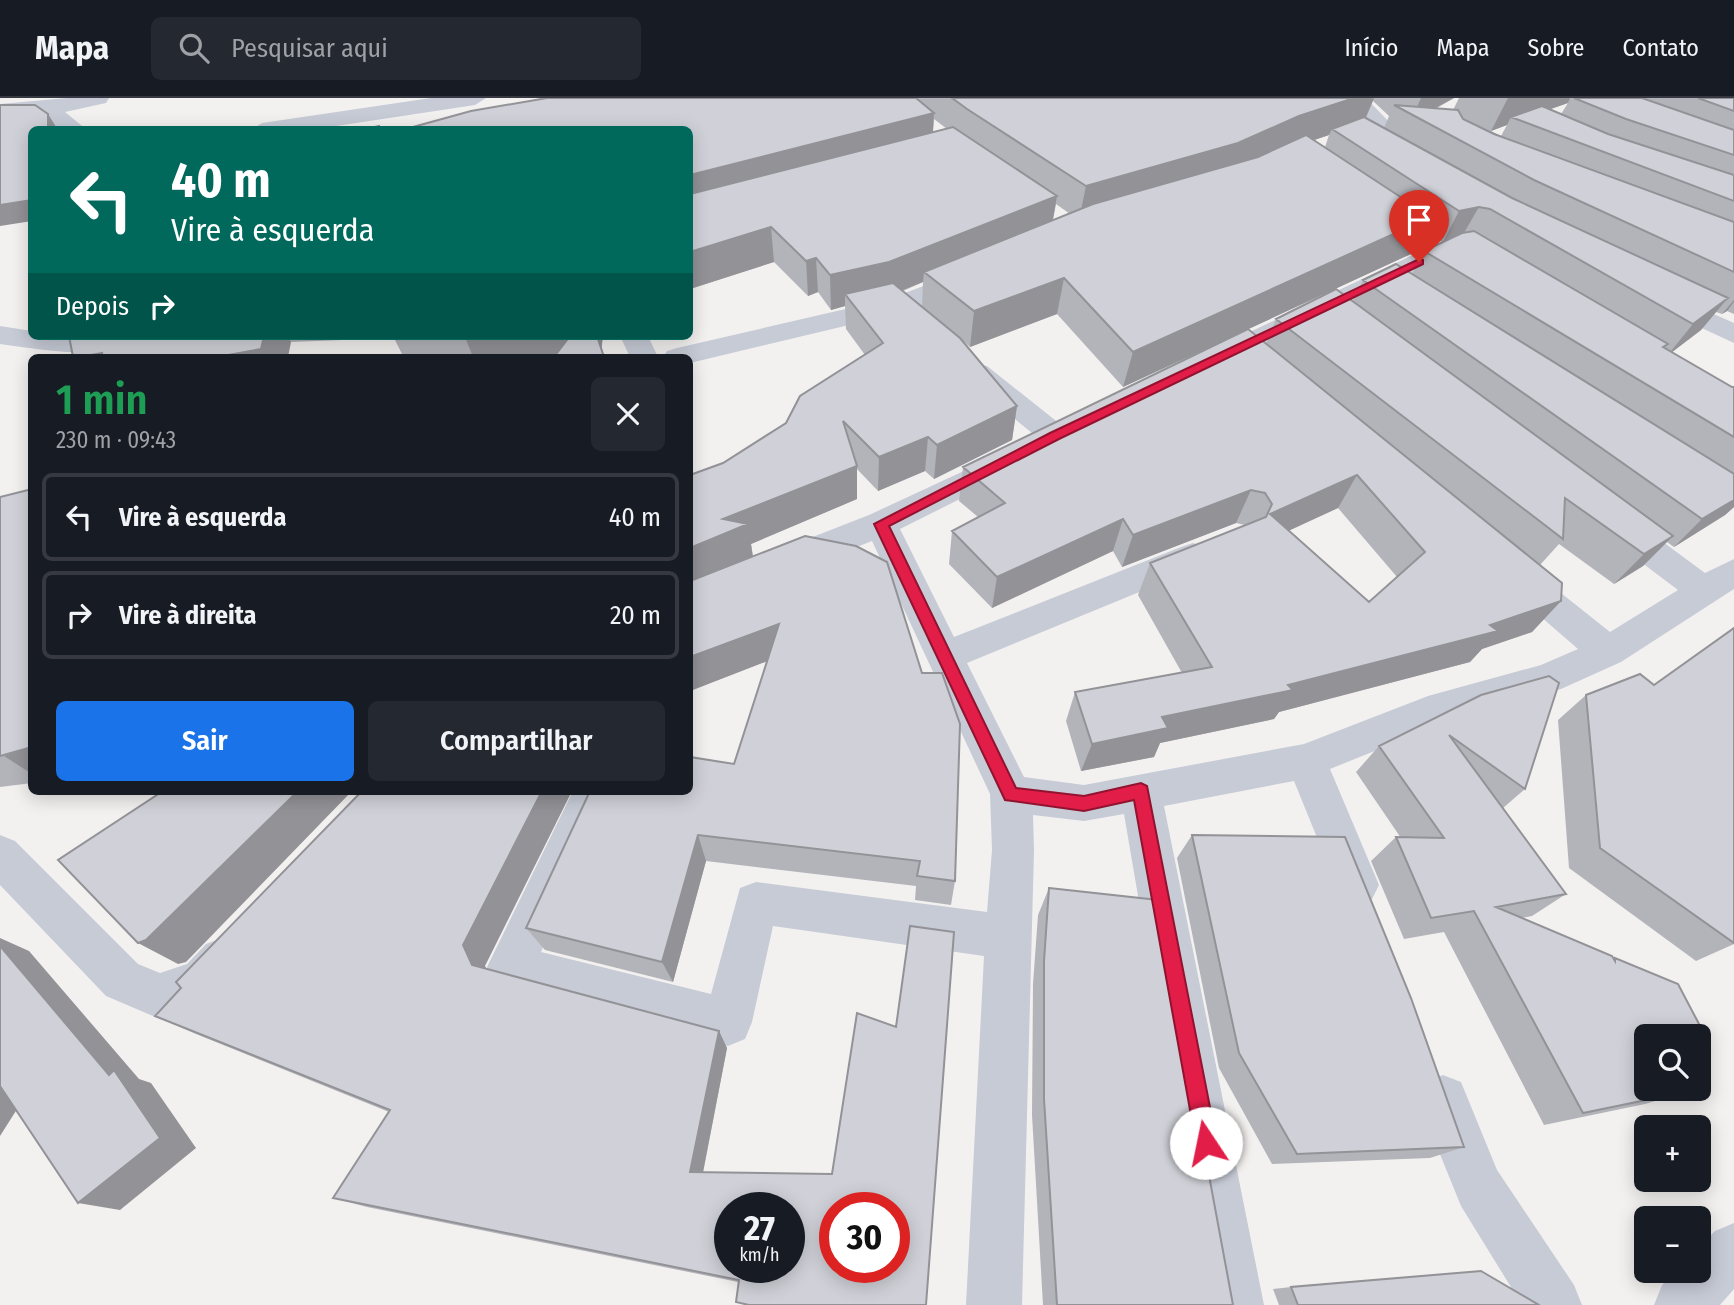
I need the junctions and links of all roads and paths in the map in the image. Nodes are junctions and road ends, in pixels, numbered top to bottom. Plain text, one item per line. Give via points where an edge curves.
1 (99, 98) edge
2 (475, 98) edge
3 (1354, 98) edge
4 (47, 109) junction
5 (0, 111) edge
6 (70, 126) edge
7 (289, 126) edge
8 (1379, 136) edge
9 (1485, 263) edge
10 (1000, 264) edge
11 (1637, 287) edge
12 (898, 305) junction
13 (925, 329) edge
14 (1734, 334) edge
15 (0, 335) edge
16 (28, 337) edge
17 (62, 340) edge
18 (146, 340) edge
19 (953, 353) edge
20 (690, 354) edge
21 (1188, 372) edge
22 (1592, 507) edge
23 (881, 524) junction
24 (1225, 544) edge
25 (1492, 556) edge
26 (1734, 572) edge
27 (1704, 591) junction
28 (693, 597) edge
29 (1608, 652) junction
30 (945, 656) junction
31 (1306, 761) junction
32 (1141, 791) junction
33 (1011, 794) junction
34 (592, 795) edge
35 (0, 855) edge
36 (1374, 929) edge
37 (249, 932) edge
38 (1007, 937) junction
39 (1426, 1059) edge
40 (1734, 1250) edge
41 (995, 1305) edge
42 (1236, 1305) edge
43 (1554, 1305) edge
44 (1682, 1305) edge

1 - 4 street
2 - 7 street
3 - 8 street
4 - 5 street
4 - 6 street
9 - 21 street via 1462,249 1426,246 1395,286 1249,356
10 - 12 street
11 - 14 street
12 - 13 street
12 - 20 street
15 - 16 street
17 - 18 street
19 - 23 street via 1066,430
22 - 27 street
23 - 28 street
23 - 30 street
24 - 30 street
25 - 29 street
26 - 27 street
27 - 29 street
29 - 31 street via 1548,678 1442,708
30 - 33 street
31 - 32 street
31 - 36 street
32 - 33 street via 1084,803
32 - 42 street
33 - 38 street via 1013,850
34 - 38 street via 510,967 728,1022 756,903
35 - 37 street via 122,980 160,996 201,982
38 - 41 street
39 - 43 street via 1479,1188
40 - 44 street

